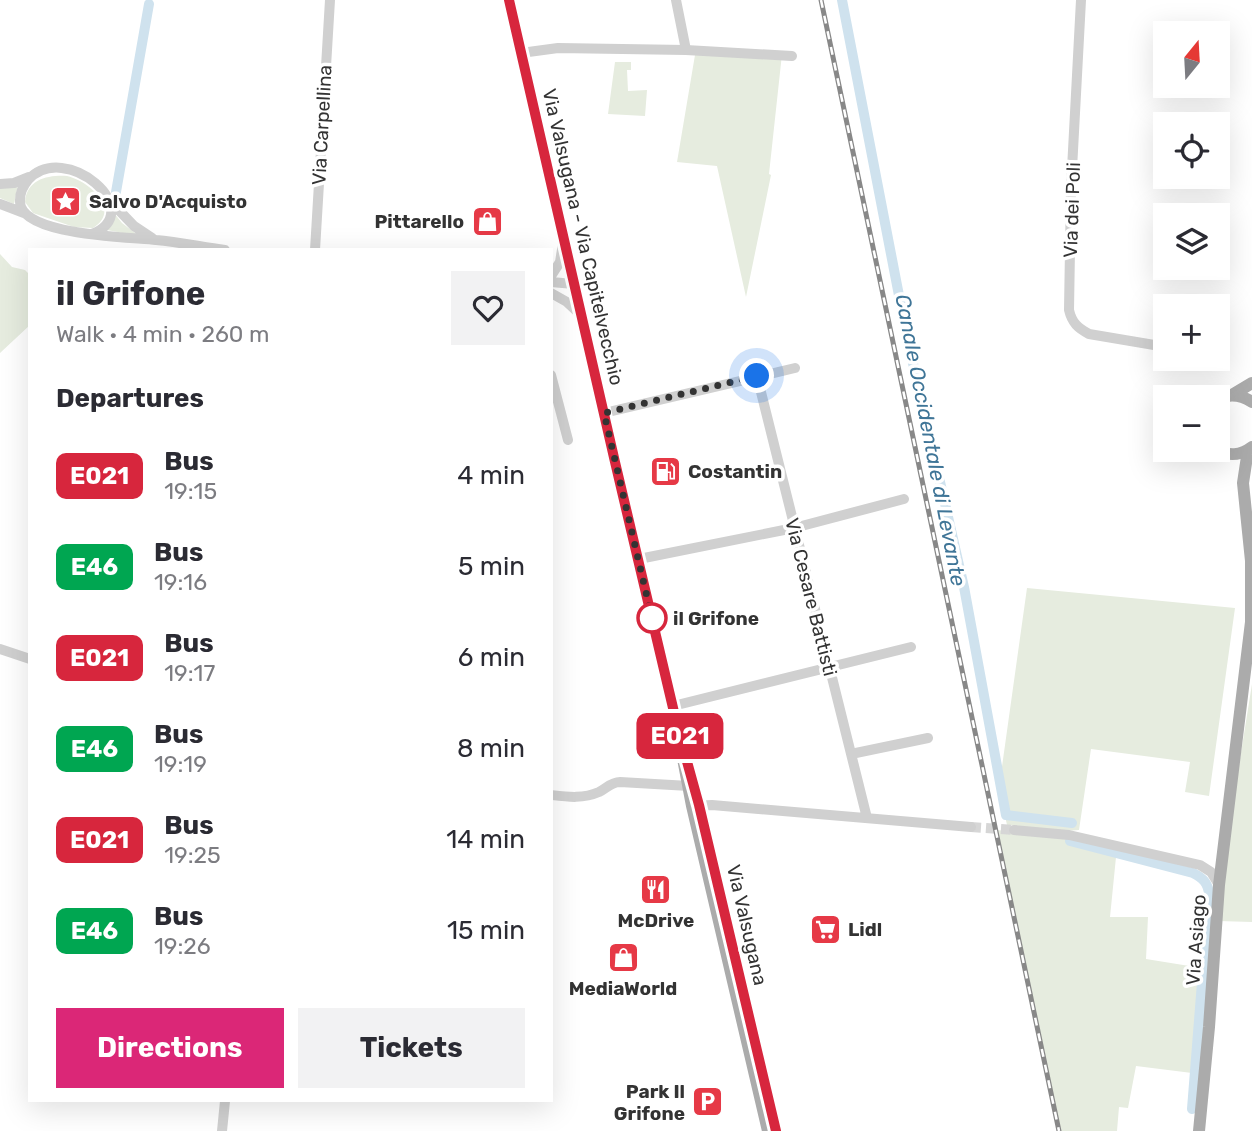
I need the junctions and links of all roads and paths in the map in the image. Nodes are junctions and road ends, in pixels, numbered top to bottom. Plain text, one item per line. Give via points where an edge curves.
1 (330, 0) edge
2 (509, 0) edge
3 (676, 0) edge
4 (1081, 0) edge
5 (686, 50) junction
6 (521, 53) junction
7 (792, 56) dead end
8 (33, 176) junction
9 (0, 184) edge
10 (110, 202) junction
11 (0, 204) edge
12 (24, 213) junction
13 (92, 234) junction
14 (563, 235) junction
15 (156, 240) junction
16 (211, 248) edge
17 (315, 248) edge
18 (553, 273) edge
19 (553, 282) edge
20 (574, 284) junction
21 (553, 292) edge
22 (553, 293) edge
23 (582, 316) junction
24 (1153, 345) edge
25 (795, 368) dead end
26 (757, 376) junction
27 (553, 382) edge
28 (1252, 383) edge
29 (1232, 395) joint
30 (1252, 402) edge
31 (604, 413) junction
32 (568, 440) dead end
33 (1250, 449) edge
34 (1230, 454) edge
35 (1230, 459) edge
36 (1243, 483) junction
37 (904, 499) dead end
38 (794, 528) junction
39 (639, 559) junction
40 (911, 647) dead end
41 (0, 649) edge
42 (28, 658) edge
43 (830, 667) junction
44 (673, 706) junction
45 (678, 729) junction
46 (928, 738) dead end
47 (851, 754) junction
48 (689, 786) junction
49 (553, 795) edge
50 (696, 805) junction
51 (867, 818) junction
52 (971, 827) tunnel mouth
53 (1014, 830) tunnel mouth
54 (1222, 857) junction
55 (1200, 865) junction
56 (1219, 885) junction
57 (225, 1102) edge
58 (222, 1131) edge
59 (768, 1131) edge
60 (776, 1131) edge
61 (1199, 1131) edge

1 - 17 street, Via Carpellina
2 - 6 main road, Via Valsugana - Via Capitelvecchio
3 - 5 street
4 - 24 street, Via dei Poli via 1069,310 1078,328 1089,334
5 - 6 street via 552,48
5 - 7 street
6 - 14 main road, Via Valsugana - Via Capitelvecchio
8 - 9 street
8 - 10 street via 60,168 73,170 96,183
8 - 12 street via 20,198
10 - 13 street via 107,225
10 - 15 street
11 - 12 street
12 - 13 street via 51,226
13 - 15 street
14 - 18 street via 560,262
14 - 20 main road, Via Valsugana - Via Capitelvecchio
15 - 16 street
19 - 20 street
20 - 21 street
20 - 23 main road, Via Valsugana - Via Capitelvecchio
22 - 23 street
23 - 31 main road, Via Valsugana - Via Capitelvecchio
25 - 26 street
26 - 31 street
26 - 38 street, Via Cesare Battisti
27 - 32 street
28 - 29 main road
29 - 30 main road
31 - 39 main road, Via Valsugana - Via Capitelvecchio
33 - 34 main road
33 - 36 main road
35 - 36 main road
36 - 54 main road via 1251,561 1251,622
37 - 38 street
38 - 39 street
38 - 43 street, Via Cesare Battisti
39 - 44 main road, Via Valsugana - Via Capitelvecchio
40 - 43 street
41 - 42 street
43 - 44 street
43 - 47 street, Via Cesare Battisti
44 - 45 main road, Via Valsugana - Via Capitelvecchio
45 - 48 main road
45 - 50 main road, Via Valsugana
46 - 47 street
47 - 51 street, Via Cesare Battisti
48 - 49 street via 614,782 592,794
48 - 50 main road
50 - 51 street
50 - 59 main road
50 - 60 main road, Via Valsugana
51 - 52 street
53 - 55 street via 1069,835
54 - 55 street
54 - 56 main road
55 - 56 street, Via Asiago
56 - 61 main road, Via Asiago
57 - 58 street

